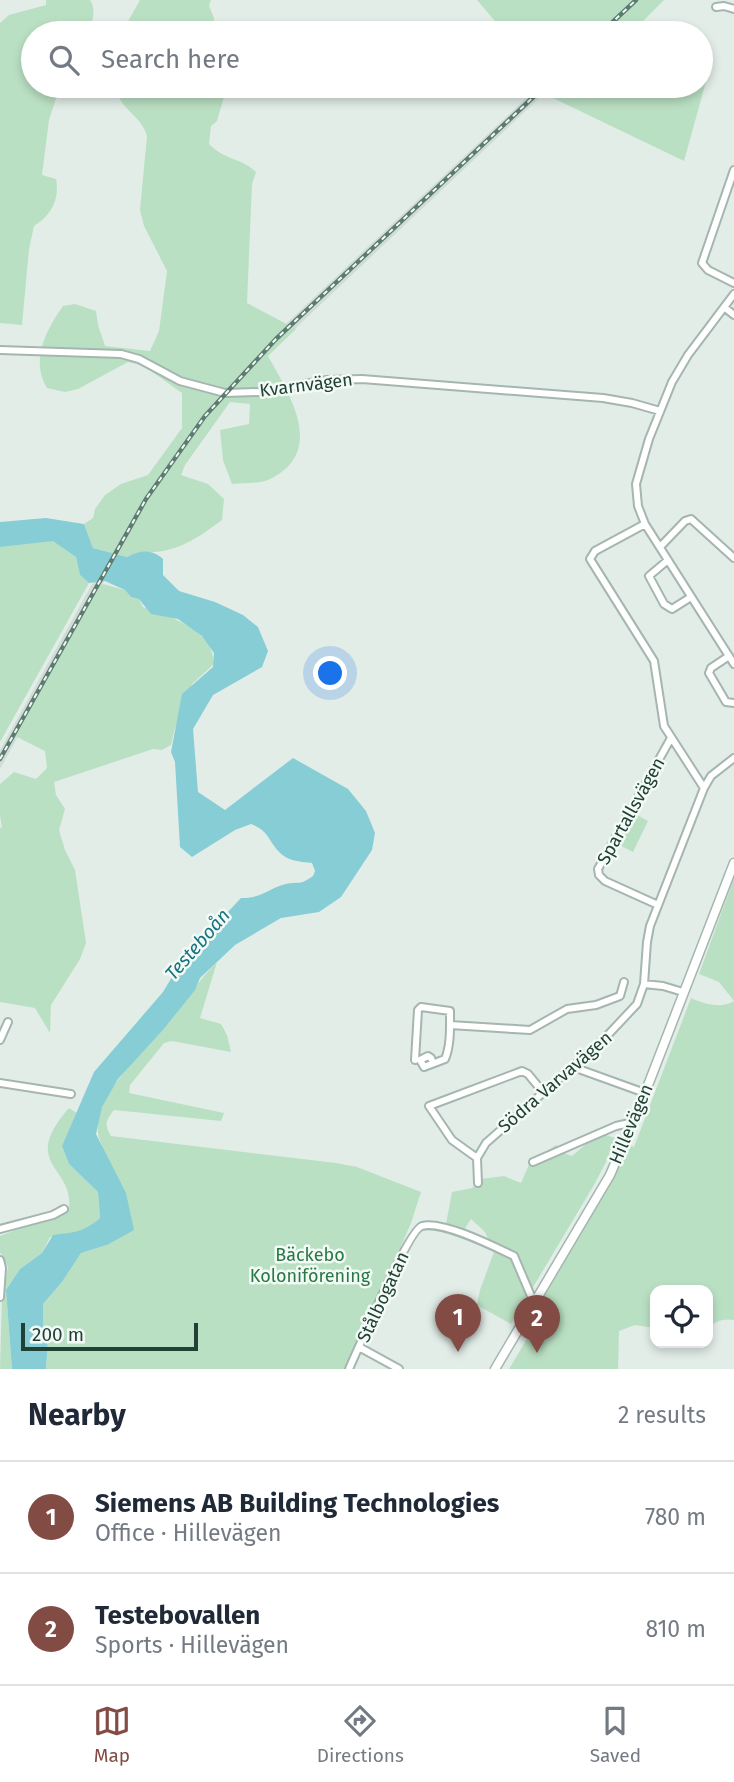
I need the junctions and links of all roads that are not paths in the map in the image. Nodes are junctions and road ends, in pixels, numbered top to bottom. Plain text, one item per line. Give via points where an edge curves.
1 (716, 7) dead end
2 (734, 9) edge
3 (734, 170) edge
4 (734, 283) edge
5 (734, 294) edge
6 (724, 307) junction
7 (734, 315) edge
8 (0, 351) edge
9 (660, 411) junction
10 (645, 524) junction
11 (660, 547) junction
12 (734, 558) edge
13 (668, 561) junction
14 (691, 597) junction
15 (729, 656) junction
16 (734, 664) edge
17 (734, 703) edge
18 (671, 738) junction
19 (734, 758) edge
20 (704, 788) junction
21 (734, 863) edge
22 (658, 905) junction
23 (624, 982) dead end
24 (644, 984) junction
25 (683, 992) junction
26 (8, 1022) dead end
27 (450, 1025) junction
28 (0, 1040) edge
29 (415, 1060) dead end
30 (433, 1063) dead end
31 (573, 1067) junction
32 (0, 1083) edge
33 (543, 1092) junction
34 (645, 1093) junction
35 (71, 1094) dead end
36 (634, 1122) junction
37 (477, 1158) junction
38 (533, 1162) dead end
39 (478, 1183) dead end
40 (64, 1209) dead end
41 (0, 1229) edge
42 (0, 1261) edge
43 (0, 1297) edge
44 (534, 1303) junction
45 (359, 1347) junction
46 (349, 1369) edge
47 (399, 1369) edge
48 (495, 1369) edge

1 - 2 street
3 - 4 street via 702,262
5 - 6 street
6 - 7 street
6 - 9 street via 688,355
8 - 9 street, Kvarnvägen via 121,354 180,381 225,394 362,379 603,398
9 - 10 street via 636,484
10 - 11 street
10 - 18 street, Spartallsvägen via 595,551 590,559 654,661 663,722
11 - 12 street via 691,519
11 - 13 street
13 - 14 street
13 - 14 street via 649,576 664,604 672,609
14 - 15 street
15 - 16 street
15 - 17 street via 709,673 726,702
18 - 20 street
18 - 22 street, Spartallsvägen via 598,869 606,881
19 - 20 street, Södra Varvavägen via 711,776
20 - 22 street, Södra Varvavägen
21 - 25 street, Hillevägen
22 - 24 street, Södra Varvavägen via 648,935
23 - 27 street via 620,996 566,1009 530,1030
24 - 25 street
24 - 31 street, Södra Varvavägen via 629,1012
25 - 34 street, Hillevägen
26 - 28 street
27 - 29 street via 450,1011 418,1010
27 - 30 street via 445,1059
31 - 33 street, Södra Varvavägen
31 - 34 street
32 - 35 street
33 - 37 street, Södra Varvavägen via 493,1136
33 - 37 street via 522,1071 427,1103 452,1140
34 - 36 street, Hillevägen
36 - 38 street
36 - 44 street, Hillevägen via 610,1175
37 - 39 street
40 - 41 street
42 - 43 street
44 - 45 street, Stålbogatan via 514,1256 465,1234 430,1225 419,1227
44 - 48 street, Hillevägen
45 - 46 street, Stålbogatan
45 - 47 street

